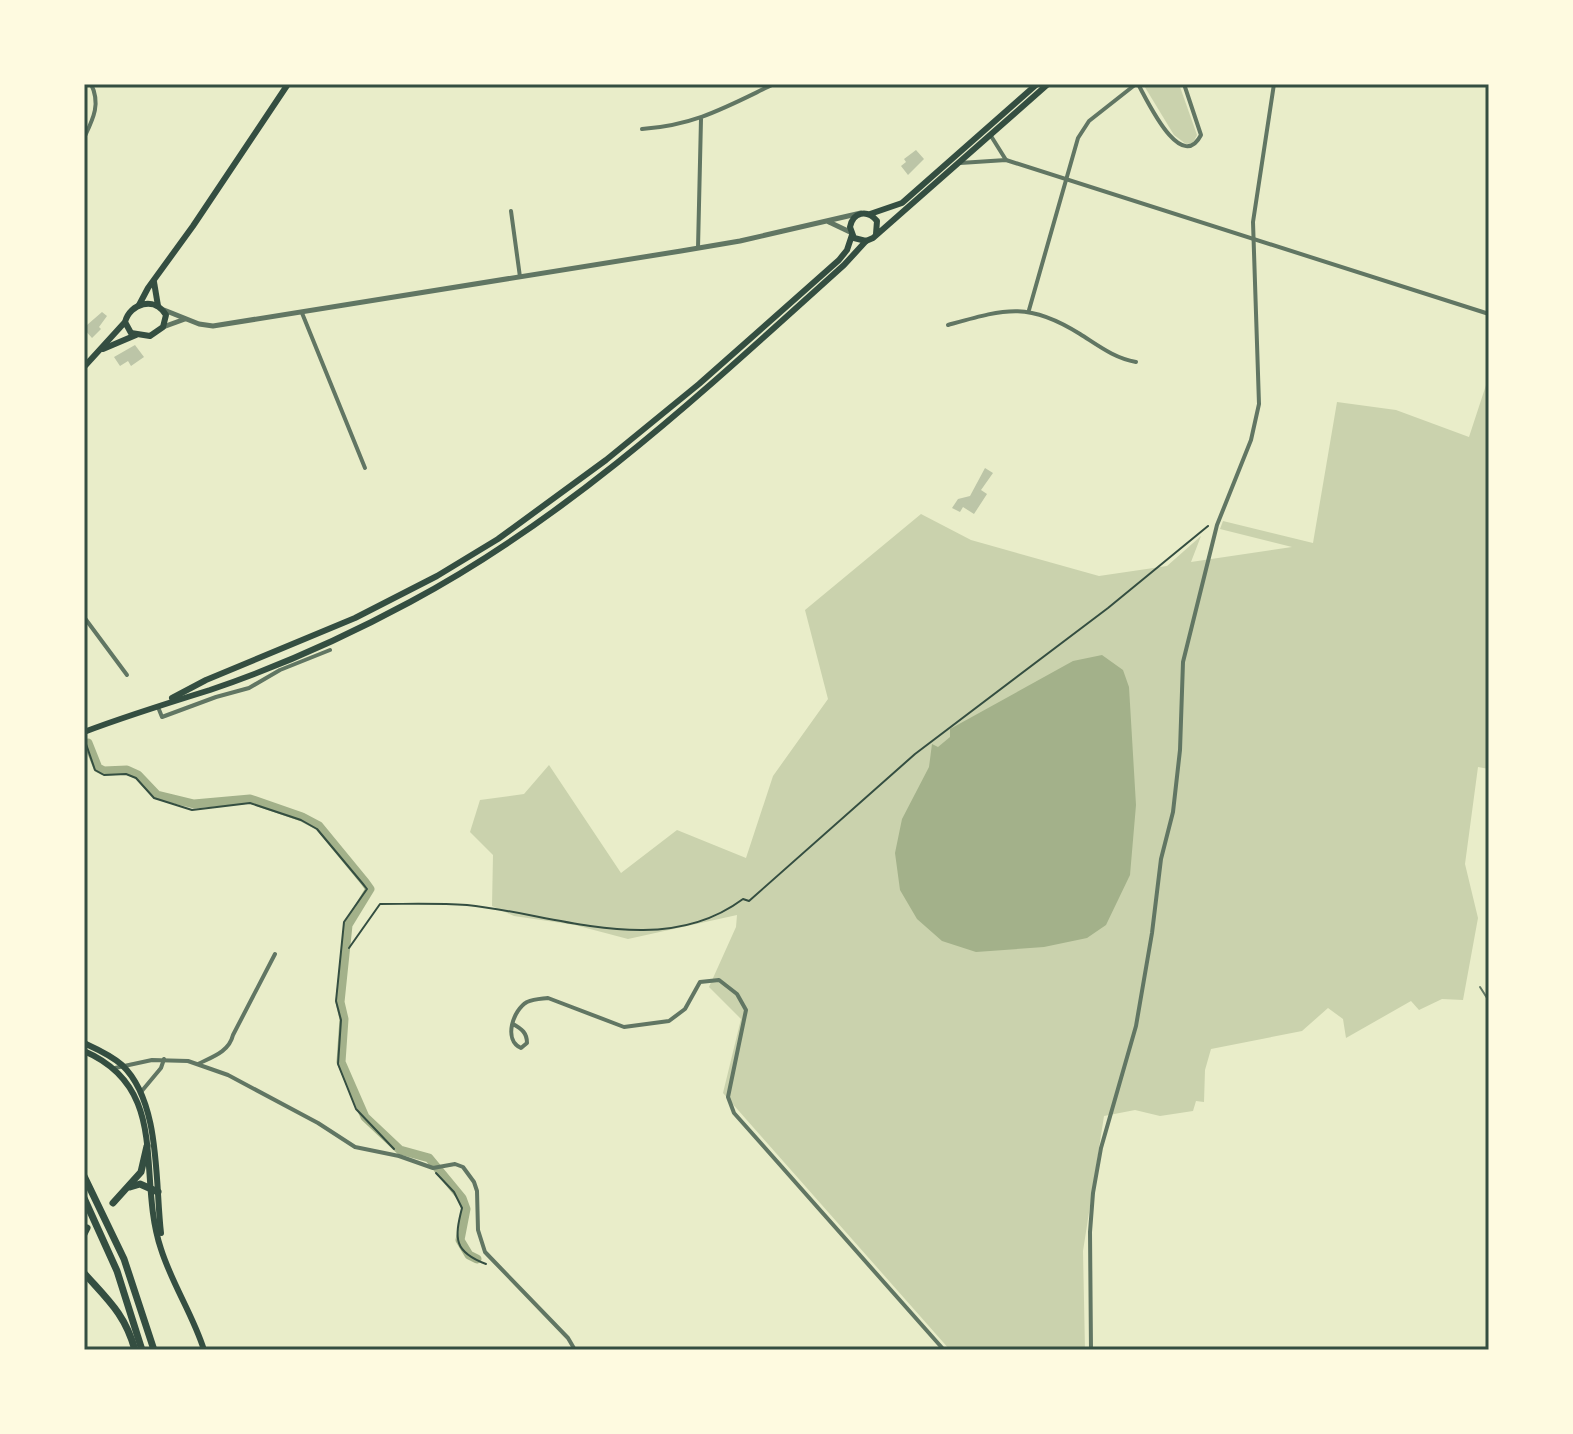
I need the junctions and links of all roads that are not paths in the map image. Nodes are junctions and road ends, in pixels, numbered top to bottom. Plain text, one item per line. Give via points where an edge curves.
1 (91, 84) edge
2 (288, 84) edge
3 (774, 84) edge
4 (1037, 84) edge
5 (1048, 84) edge
6 (1137, 84) edge
7 (1184, 84) edge
8 (1274, 84) edge
9 (701, 119) junction
10 (642, 129) dead end
11 (991, 136) junction
12 (84, 138) edge
13 (972, 142) junction
14 (1006, 160) junction
15 (960, 163) junction
16 (1065, 179) junction
17 (511, 211) dead end
18 (862, 213) junction
19 (870, 214) junction
20 (828, 222) junction
21 (851, 234) junction
22 (876, 234) junction
23 (1253, 238) junction
24 (866, 241) junction
25 (698, 248) junction
26 (520, 277) junction
27 (154, 280) junction
28 (139, 305) junction
29 (161, 308) junction
30 (1029, 310) junction
31 (302, 313) junction
32 (1489, 314) edge
33 (186, 319) junction
34 (125, 322) junction
35 (948, 325) dead end
36 (163, 327) junction
37 (136, 335) junction
38 (98, 351) junction
39 (1136, 362) dead end
40 (84, 367) edge
41 (665, 410) junction
42 (672, 420) junction
43 (365, 468) dead end
44 (84, 617) edge
45 (330, 650) dead end
46 (127, 675) dead end
47 (165, 702) junction
48 (157, 705) junction
49 (84, 732) edge
50 (275, 954) dead end
51 (1480, 987) dead end
52 (1489, 1001) edge
53 (513, 1024) junction
54 (84, 1043) edge
55 (84, 1051) edge
56 (164, 1059) junction
57 (200, 1065) junction
58 (119, 1067) junction
59 (139, 1094) junction
60 (147, 1146) junction
61 (84, 1176) edge
62 (128, 1188) junction
63 (154, 1190) junction
64 (84, 1198) edge
65 (113, 1203) dead end
66 (84, 1273) edge
67 (135, 1350) edge
68 (142, 1350) edge
69 (154, 1350) edge
70 (204, 1350) edge
71 (575, 1350) edge
72 (944, 1350) edge
73 (1091, 1350) edge

1 - 12 street via 97,101
2 - 27 main road
3 - 9 street
4 - 13 main road
5 - 11 main road
6 - 7 street via 1170,137 1190,147 1201,135
6 - 16 street via 1089,121
8 - 23 street
9 - 10 street
9 - 25 street
11 - 13 main road
11 - 14 street
11 - 15 main road
13 - 19 main road via 902,203
14 - 15 street
14 - 16 street
15 - 22 main road
16 - 23 street
16 - 30 street
17 - 26 street
18 - 19 main road
18 - 20 street
18 - 21 main road via 853,218
19 - 22 main road via 877,221
20 - 21 street
20 - 25 street
21 - 24 main road
21 - 41 main road via 839,260
22 - 24 main road
23 - 32 street
23 - 73 street via 1259,404 1251,440 1217,525 1183,662 1173,812 1136,1026 1093,1193
24 - 42 main road
25 - 26 street
26 - 31 street
27 - 28 main road
27 - 29 main road
28 - 29 main road
28 - 34 main road
29 - 33 street
29 - 36 main road
30 - 35 street via 990,313
30 - 39 street via 1056,318 1118,359
31 - 33 street via 213,326
31 - 43 street
33 - 36 street
34 - 37 main road
34 - 38 main road
36 - 37 main road via 150,336
37 - 38 main road
38 - 40 main road
41 - 42 main road
41 - 47 main road via 584,478 475,554 355,618
42 - 47 main road via 538,524 410,602 285,660
44 - 46 street
45 - 48 street via 249,688 162,717
47 - 48 main road
48 - 49 main road
50 - 57 street via 231,1043
51 - 52 lane
53 - 53 street via 511,1040 521,1048 527,1038
53 - 72 street via 516,1011 548,998 624,1027 669,1021 685,1009 700,982 719,980 737,994 746,1010 728,1097 734,1113
54 - 58 main road
55 - 58 main road
56 - 57 street
56 - 58 street
56 - 59 street
57 - 71 street via 228,1075 355,1147 435,1168 463,1167 474,1182 481,1243
58 - 59 main road
59 - 60 main road
59 - 63 main road via 148,1113
60 - 62 highway via 141,1172
60 - 63 main road
61 - 69 highway via 124,1259
62 - 63 highway via 137,1184
62 - 65 highway
63 - 70 main road via 174,1277
64 - 68 highway via 117,1271
66 - 67 highway via 117,1309

